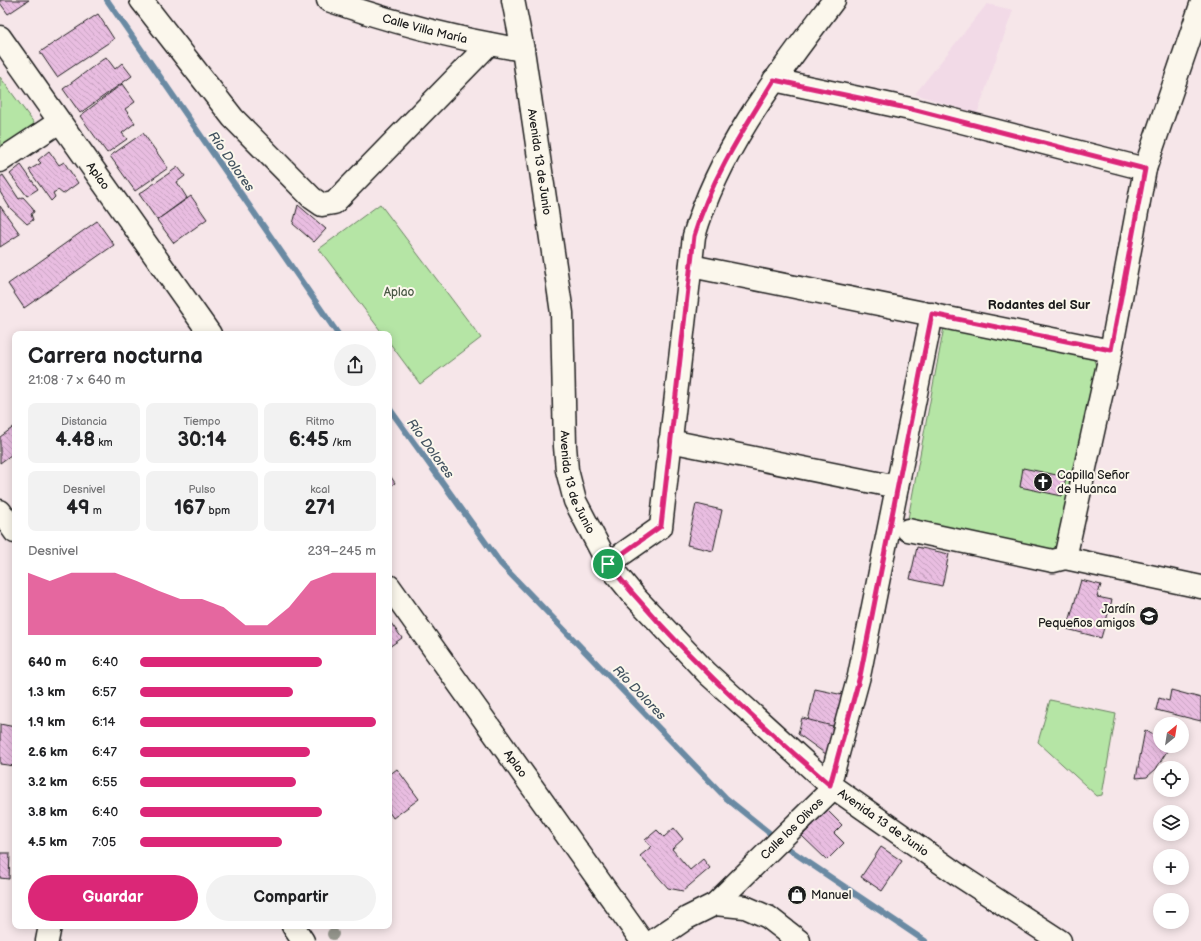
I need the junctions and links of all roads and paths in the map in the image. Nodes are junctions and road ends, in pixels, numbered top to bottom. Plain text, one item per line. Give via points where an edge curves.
1 (141, 0) edge
2 (328, 0) edge
3 (513, 0) edge
4 (834, 0) edge
5 (1201, 5) edge
6 (0, 37) edge
7 (489, 44) junction
8 (523, 50) junction
9 (774, 80) junction
10 (59, 122) junction
11 (0, 161) edge
12 (1145, 169) junction
13 (691, 266) junction
14 (932, 314) junction
15 (208, 331) edge
16 (1111, 350) junction
17 (670, 441) junction
18 (897, 487) junction
19 (0, 511) edge
20 (12, 528) edge
21 (908, 530) dead end
22 (1065, 558) junction
23 (608, 564) junction
24 (1201, 587) edge
25 (392, 590) edge
26 (830, 785) junction
27 (715, 904) junction
28 (49, 929) edge
29 (294, 929) edge
30 (47, 941) edge
31 (303, 941) edge
32 (642, 941) edge
33 (653, 941) edge
34 (799, 941) edge
35 (1060, 941) edge

1 - 7 street via 233,118 322,205 334,203
2 - 7 street, Calle Villa María via 364,13
3 - 8 street, Avenida 13 de Junio
4 - 9 street
5 - 12 street
6 - 10 street, Aplao
7 - 8 street, Calle Villa María
8 - 23 street, Avenida 13 de Junio via 562,313 567,470 576,501
9 - 12 street via 916,110
9 - 13 street via 718,172 694,236
10 - 11 street
10 - 15 street, Aplao
12 - 16 street
13 - 14 street
13 - 17 street
14 - 16 street
14 - 18 street, Calle los Olivos
16 - 22 street
17 - 18 street
17 - 23 street via 661,526
18 - 26 street, Calle los Olivos via 860,676
19 - 20 street
21 - 22 street via 1053,561
22 - 24 street
23 - 26 street, Avenida 13 de Junio via 635,597 707,673
25 - 32 street, Aplao
26 - 27 street, Calle los Olivos via 827,794
26 - 35 street, Avenida 13 de Junio via 957,874
27 - 33 street via 687,918
27 - 34 street via 745,907 768,917
28 - 30 street
29 - 31 street

